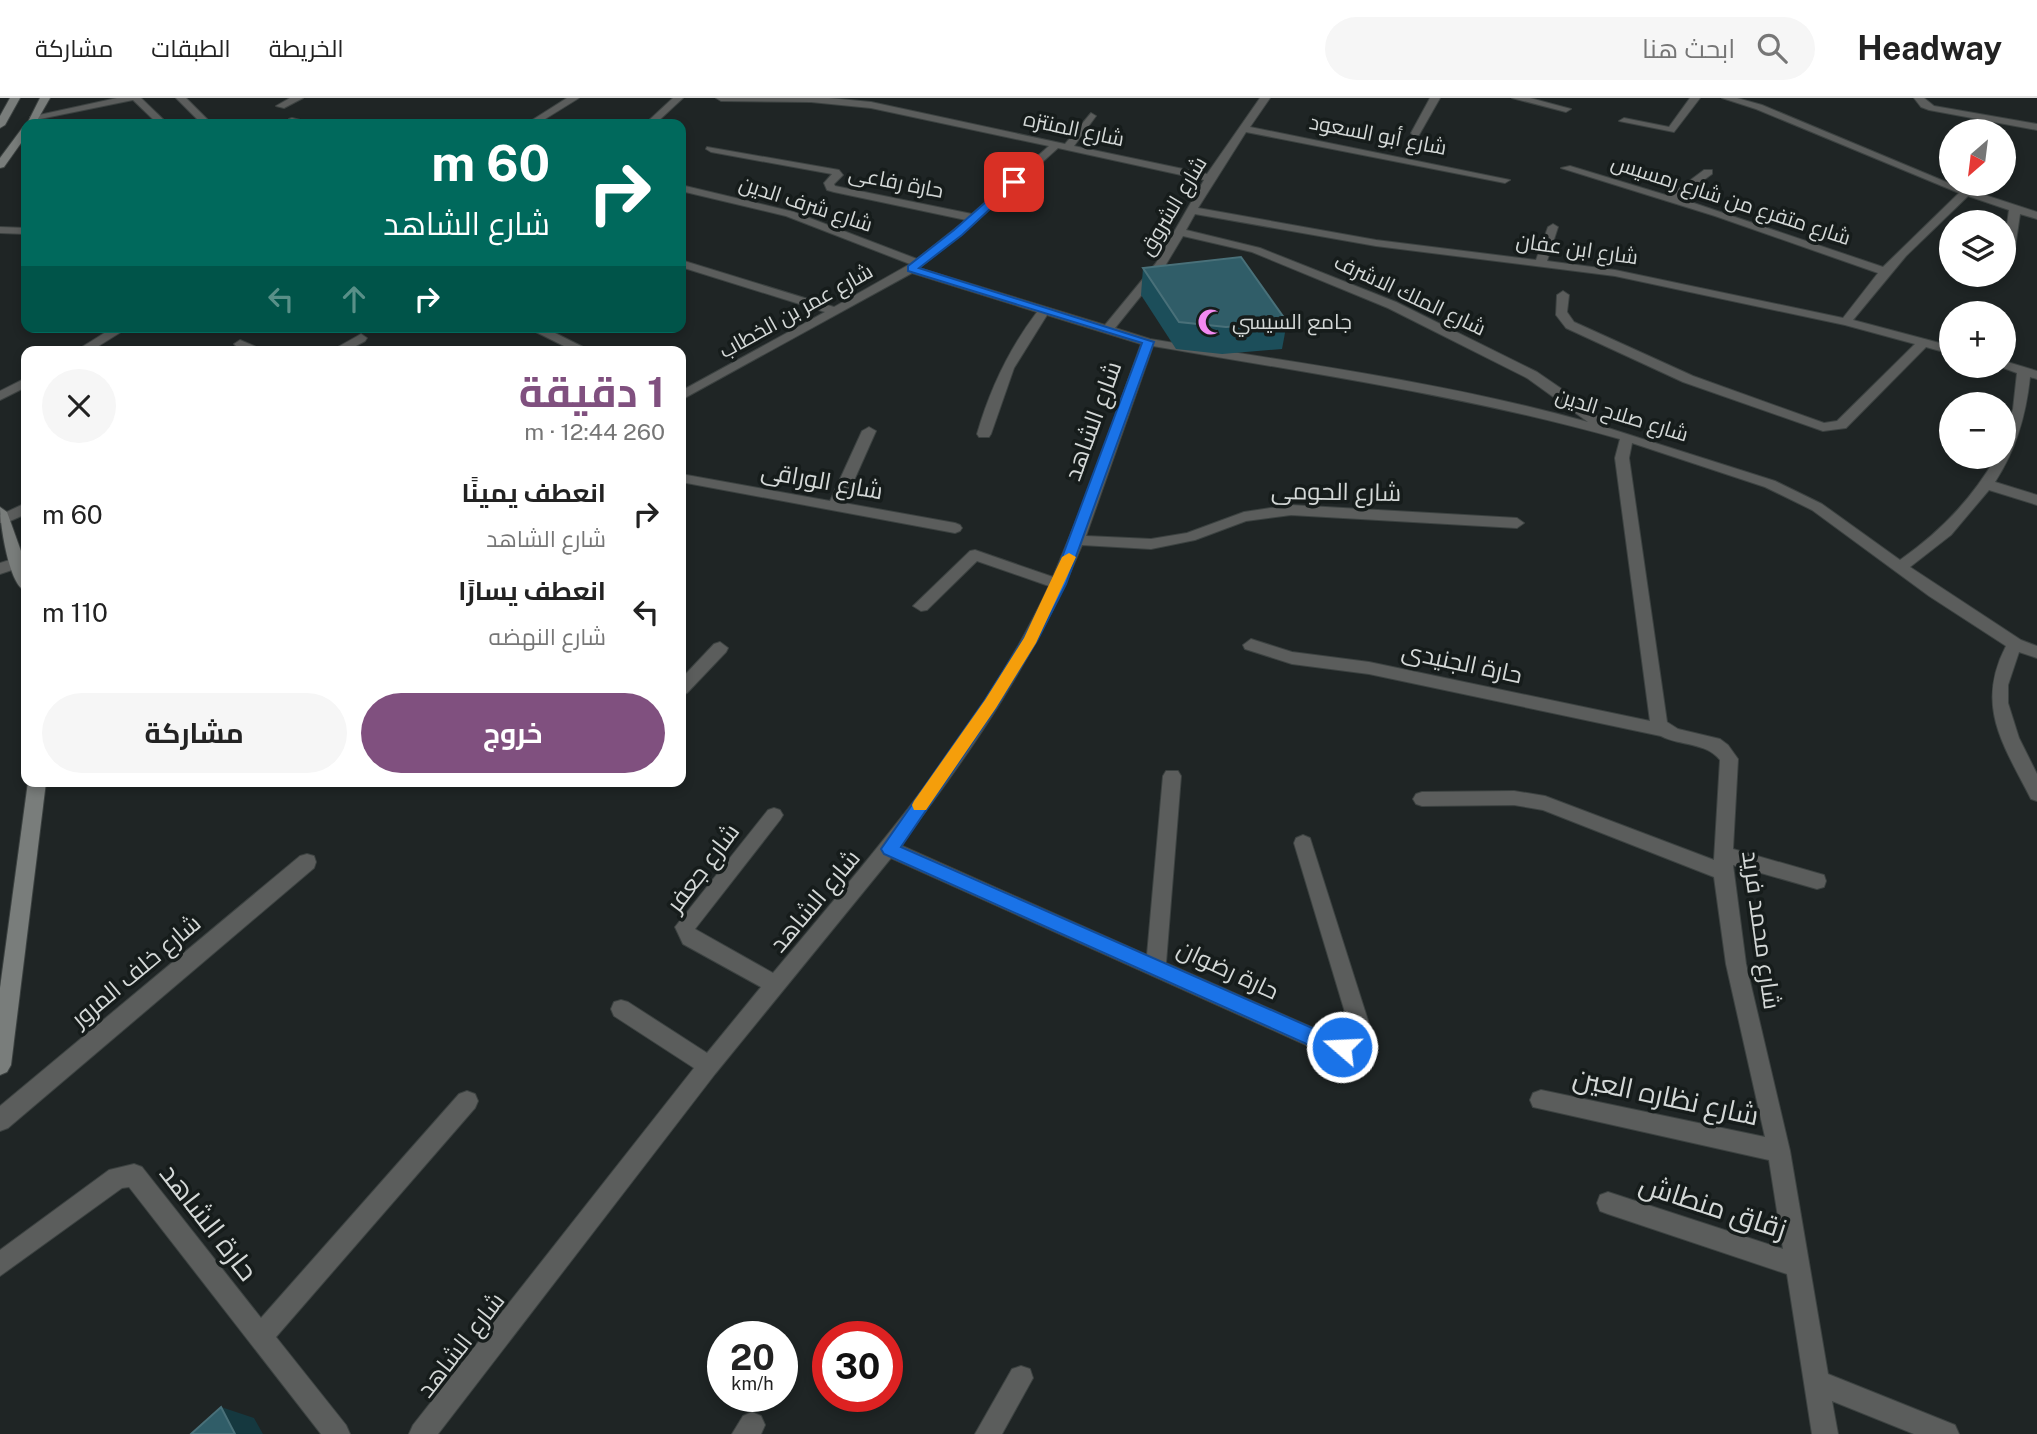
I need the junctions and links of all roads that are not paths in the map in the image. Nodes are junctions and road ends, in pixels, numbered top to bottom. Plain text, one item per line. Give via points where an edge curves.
1 (15, 98) edge
2 (46, 98) edge
3 (131, 98) edge
4 (136, 98) edge
5 (181, 98) edge
6 (298, 98) edge
7 (574, 98) edge
8 (678, 98) edge
9 (721, 98) edge
10 (779, 98) edge
11 (1265, 98) edge
12 (1435, 98) edge
13 (1517, 98) edge
14 (1695, 98) edge
15 (1727, 98) edge
16 (1920, 98) edge
17 (874, 102) edge
18 (1762, 102) edge
19 (281, 106) dead end
20 (1566, 109) dead end
21 (1091, 116) dead end
22 (34, 119) edge
23 (37, 119) edge
24 (158, 119) edge
25 (203, 119) edge
26 (539, 119) edge
27 (655, 119) edge
28 (1624, 121) dead end
29 (0, 125) edge
30 (2037, 127) edge
31 (1244, 129) junction
32 (1416, 133) dead end
33 (21, 136) edge
34 (1060, 148) junction
35 (711, 149) dead end
36 (0, 165) edge
37 (1566, 168) dead end
38 (1708, 172) dead end
39 (1210, 178) junction
40 (1505, 180) dead end
41 (1939, 180) edge
42 (686, 189) edge
43 (1962, 196) edge
44 (1978, 196) edge
45 (1671, 199) junction
46 (2015, 209) joint
47 (1193, 210) junction
48 (2037, 216) edge
49 (974, 218) junction
50 (1553, 227) dead end
51 (0, 230) edge
52 (21, 232) edge
53 (1181, 232) junction
54 (1540, 264) junction
55 (686, 266) edge
56 (914, 266) junction
57 (1884, 271) junction
58 (1563, 295) dead end
59 (1045, 310) junction
60 (835, 311) junction
61 (1846, 322) junction
62 (1108, 329) junction
63 (113, 333) edge
64 (545, 333) edge
65 (361, 338) dead end
66 (1149, 342) junction
67 (1924, 342) junction
68 (240, 344) dead end
69 (90, 346) edge
70 (244, 346) edge
71 (346, 346) edge
72 (574, 346) edge
73 (1939, 346) edge
74 (2030, 373) edge
75 (21, 385) edge
76 (686, 393) edge
77 (0, 396) edge
78 (2016, 421) edge
79 (1605, 430) junction
80 (869, 431) dead end
81 (984, 434) dead end
82 (1627, 436) junction
83 (1997, 469) edge
84 (686, 479) edge
85 (1988, 485) junction
86 (2037, 500) edge
87 (835, 506) junction
88 (21, 510) edge
89 (2, 516) edge
90 (1517, 523) dead end
91 (955, 528) dead end
92 (1076, 540) junction
93 (19, 562) junction
94 (1900, 567) junction
95 (0, 569) edge
96 (21, 569) edge
97 (1059, 584) junction
98 (921, 606) dead end
99 (2015, 644) junction
100 (1251, 645) dead end
101 (720, 648) dead end
102 (2037, 652) edge
103 (686, 684) edge
104 (1663, 730) junction
105 (2032, 773) edge
106 (1172, 776) dead end
107 (36, 787) edge
108 (2037, 794) edge
109 (1422, 799) dead end
110 (775, 815) dead end
111 (1303, 843) dead end
112 (890, 849) junction
113 (307, 862) dead end
114 (1722, 863) junction
115 (1817, 881) dead end
116 (1156, 966) junction
117 (776, 985) junction
118 (621, 1009) dead end
119 (0, 1065) edge
120 (709, 1066) junction
121 (1541, 1100) dead end
122 (467, 1101) dead end
123 (0, 1120) edge
124 (1779, 1151) junction
125 (1608, 1203) dead end
126 (0, 1264) edge
127 (1799, 1266) junction
128 (261, 1336) junction
129 (1021, 1378) dead end
130 (1818, 1382) junction
131 (337, 1434) edge
132 (422, 1434) edge
133 (988, 1434) edge
134 (1825, 1434) edge
135 (1946, 1434) edge

1 - 29 street
2 - 22 street
3 - 23 street
4 - 24 street
5 - 25 street
6 - 19 street
7 - 26 street
8 - 27 street
9 - 10 street, شارع المنتزه
10 - 17 street, شارع المنتزه
11 - 31 street, شارع الشروق
12 - 32 street
13 - 20 street
14 - 28 street via 1671,130
15 - 18 street
16 - 30 street via 1932,108
17 - 34 street, شارع المنتزه
18 - 41 street
21 - 34 street, شارع عمر بن الخطاب
31 - 39 street, شارع الشروق
31 - 40 street, شارع أبو السعود
33 - 36 street
34 - 39 street, شارع المنتزه
34 - 49 street, شارع عمر بن الخطاب
35 - 49 street, حارة رفاعى via 835,172 838,175 829,183 831,188
37 - 45 street, شارع متفرع من شارع رمسيس
38 - 45 street
39 - 47 street, شارع الشروق
42 - 56 street, شارع شرف الدين via 790,214
43 - 57 street
44 - 46 street
45 - 57 street, شارع متفرع من شارع رمسيس
46 - 48 street
47 - 53 street, شارع الشروق
47 - 54 street, شارع ابن عفان via 1376,243
49 - 56 street, شارع عمر بن الخطاب
50 - 54 street
51 - 52 street
53 - 62 street, شارع الشروق
53 - 79 street, شارع الملك الاشرف via 1256,250 1392,305 1532,376
54 - 61 street, شارع ابن عفان via 1652,280
55 - 60 street
56 - 59 street, شارع شرف الدين
56 - 60 street, شارع عمر بن الخطاب
57 - 61 street
58 - 67 street via 1560,312 1570,325 1688,379 1823,427 1841,425
59 - 62 street, شارع صلاح الدين
59 - 81 street via 1006,367
60 - 76 street, شارع عمر بن الخطاب
61 - 67 street, شارع ابن عفان
62 - 66 street, شارع صلاح الدين
63 - 69 street
64 - 72 street
65 - 71 street
66 - 79 street, شارع صلاح الدين via 1447,394
66 - 92 street, شارع الشاهد
67 - 73 street, شارع ابن عفان
68 - 70 street
74 - 78 street
75 - 77 street
79 - 82 street, شارع صلاح الدين
80 - 87 street
82 - 94 street, شارع صلاح الدين via 1770,484 1817,507
82 - 104 street via 1622,458
83 - 85 street
84 - 87 street, شارع الوراقى
85 - 86 street
85 - 94 street via 1964,516
87 - 91 street, شارع الوراقى
88 - 89 street
89 - 93 street
90 - 92 street, شارع الحومى via 1291,510 1244,517 1190,537 1151,544
92 - 97 street, شارع الشاهد
93 - 95 street
93 - 96 street
94 - 99 street, شارع صلاح الدين
97 - 98 street via 975,555
97 - 112 street, شارع الشاهد via 991,704
99 - 102 street, شارع صلاح الدين
99 - 105 street via 2000,673 1998,710 2011,742
100 - 104 street, حارة الجنيدى via 1292,658 1369,668
101 - 103 street
104 - 114 street, شارع محمد فريد via 1714,743 1729,759
105 - 108 street
106 - 116 street
107 - 119 street
109 - 114 street via 1514,798 1545,803
110 - 117 street, شارع جعفر via 685,927 685,934
111 - 116 street, حارة رضوان via 1361,1030 1354,1042 1342,1047 1326,1044
112 - 116 street, حارة رضوان
112 - 117 street, شارع الشاهد
113 - 123 street, شارع خلف المرور
114 - 115 street
114 - 124 street, شارع محمد فريد via 1736,964
117 - 120 street, شارع الشاهد
118 - 120 street
120 - 132 street, شارع الشاهد
121 - 124 street, شارع نظاره العين
122 - 128 street
124 - 127 street, شارع محمد فريد
125 - 127 street, زقاق منطاش
126 - 128 street, حارة الشاهد via 117,1178 134,1175
127 - 130 street, شارع محمد فريد
128 - 131 street, حارة الشاهد
129 - 133 street
130 - 134 street, شارع محمد فريد
130 - 135 street

